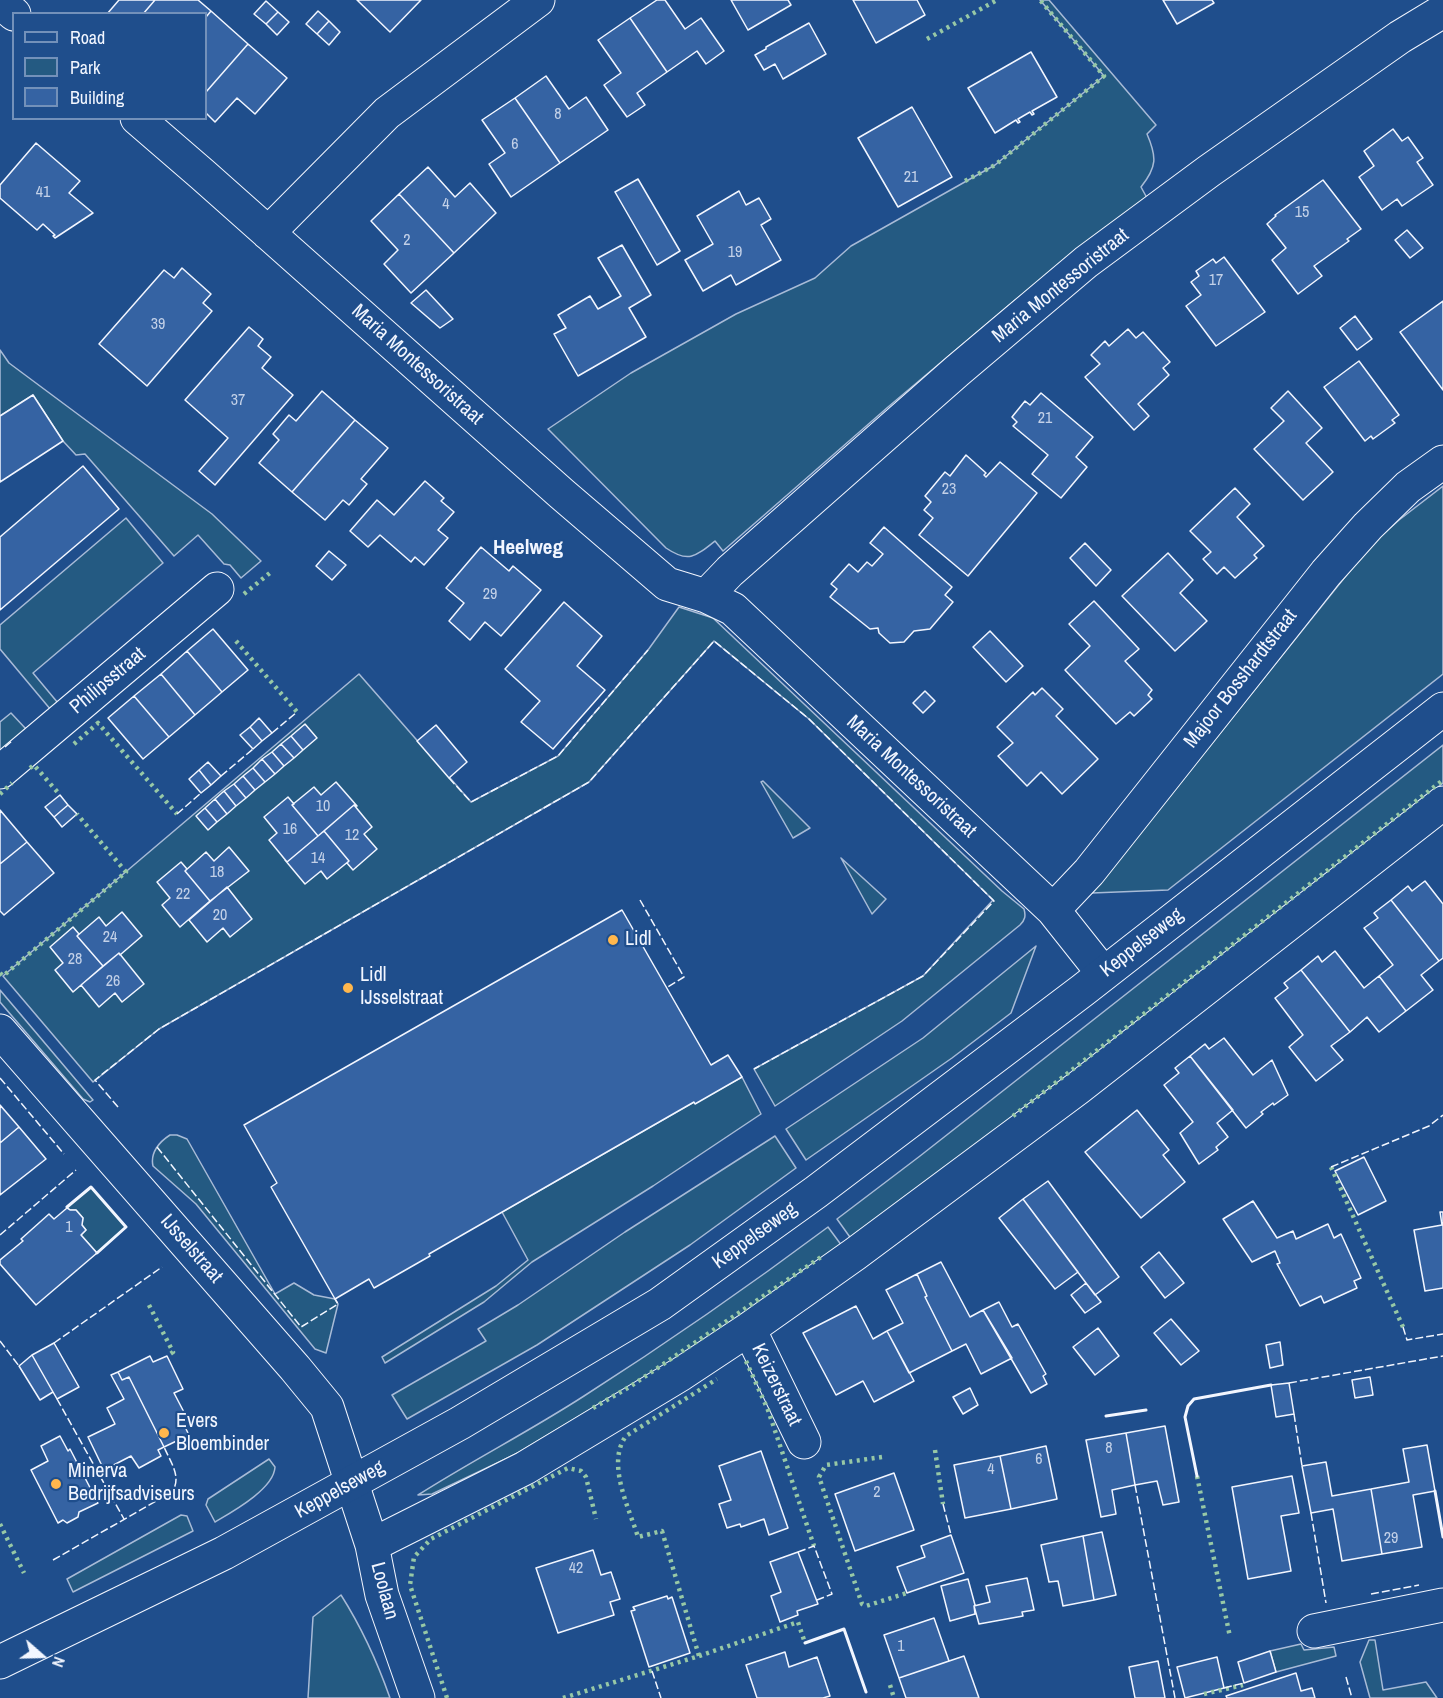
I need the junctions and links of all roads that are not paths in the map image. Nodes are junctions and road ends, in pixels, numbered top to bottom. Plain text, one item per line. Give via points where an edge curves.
1 (534, 1) edge
2 (0, 2) edge
3 (1443, 11) edge
4 (12, 12) edge
5 (139, 120) edge
6 (268, 233) junction
7 (1443, 462) edge
8 (217, 589) dead end
9 (706, 596) junction
10 (1443, 709) edge
11 (0, 772) edge
12 (1443, 803) edge
13 (1053, 910) junction
14 (1103, 973) junction
15 (0, 1031) edge
16 (749, 1329) junction
17 (804, 1442) dead end
18 (352, 1483) junction
19 (372, 1545) junction
20 (1443, 1605) edge
21 (1314, 1631) dead end
22 (0, 1662) edge
23 (417, 1698) edge

1 - 6 street via 387,113
2 - 4 street
3 - 9 street, Maria Montessoristraat via 1209,171 1086,262 957,371
5 - 6 street, Maria Montessoristraat
6 - 9 street, Maria Montessoristraat via 667,584
7 - 13 street, Majoor Bosshardtstraat via 1408,487 1326,573 1089,872
8 - 11 street, Philipsstraat
9 - 13 street, Maria Montessoristraat via 733,609
10 - 14 street, Keppelseweg
12 - 16 street via 1078,1088
13 - 14 street, Maria Montessoristraat
14 - 18 street, Keppelseweg via 816,1192 660,1304 524,1387
15 - 18 street, IJsselstraat via 327,1407
16 - 17 street, Keizerstraat
16 - 19 street via 535,1462
18 - 19 street, Loolaan
18 - 22 street, Keppelseweg via 201,1565
19 - 23 street, Loolaan via 382,1595
20 - 21 street

